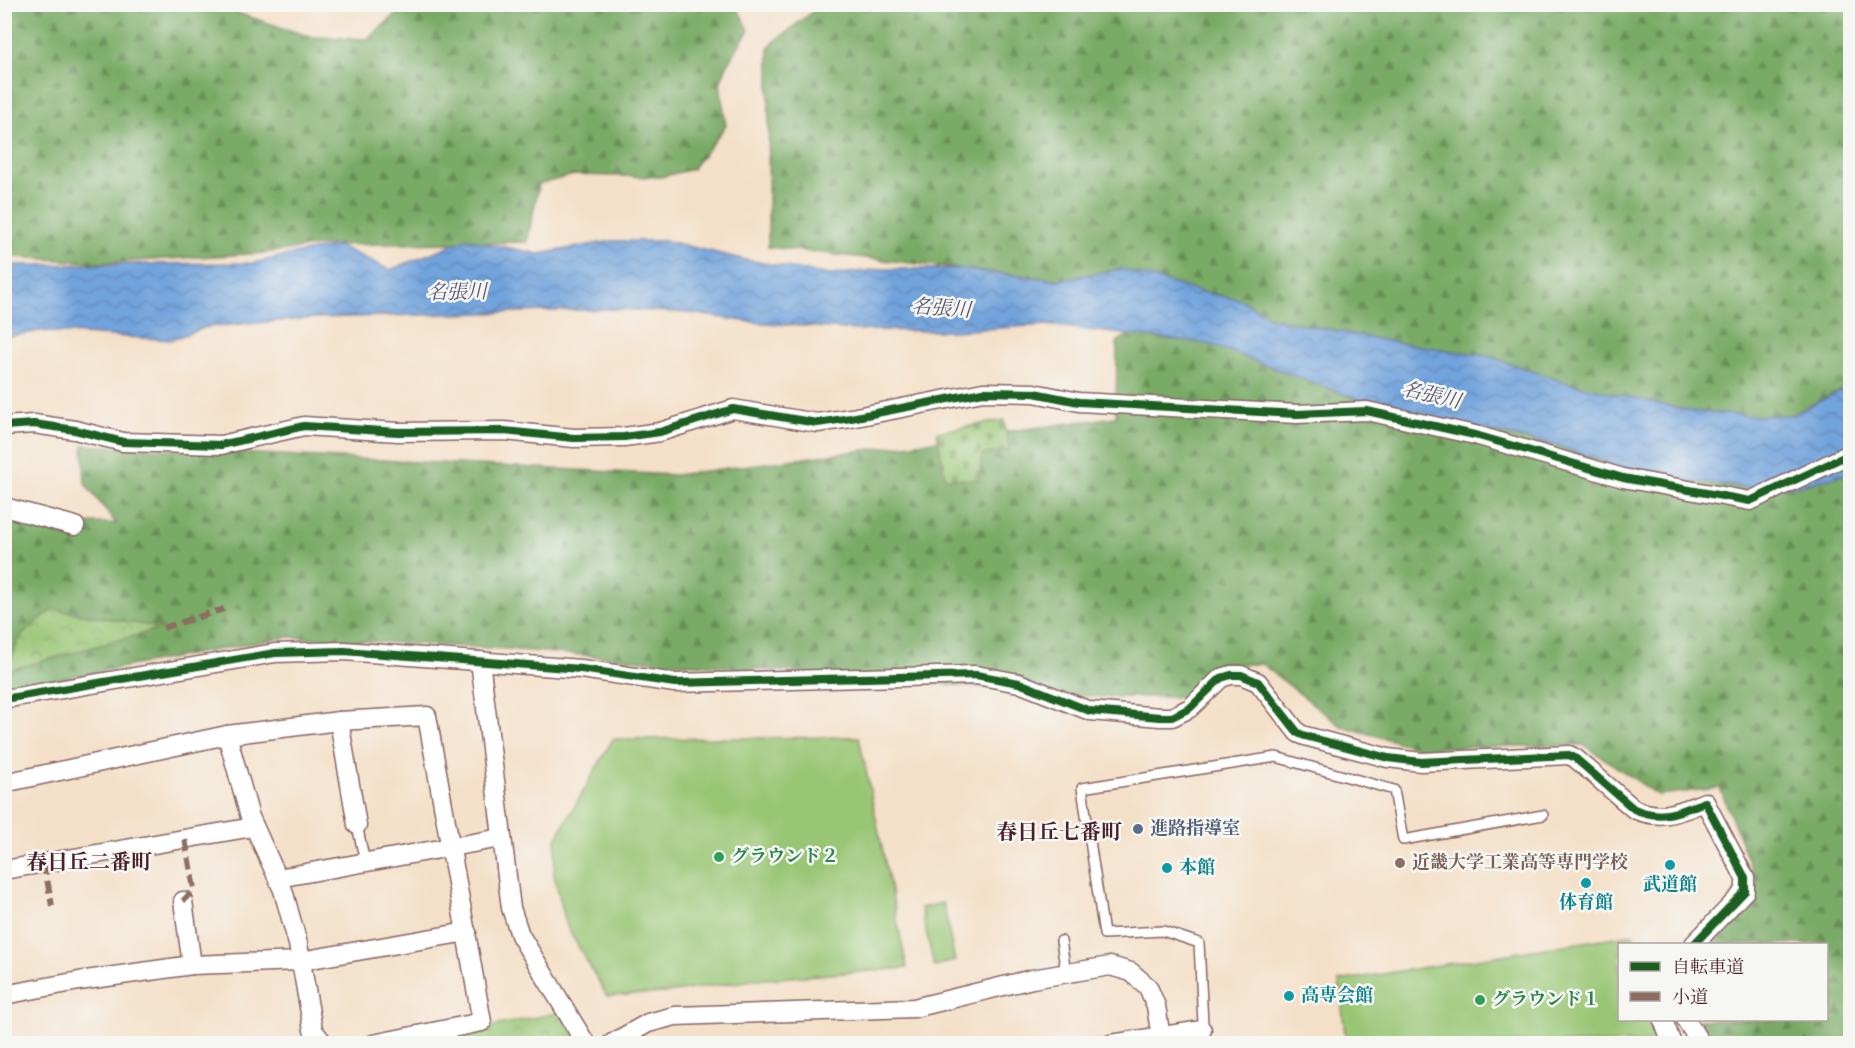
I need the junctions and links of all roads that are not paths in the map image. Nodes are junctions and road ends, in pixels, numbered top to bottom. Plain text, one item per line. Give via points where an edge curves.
1 (4, 426) edge
2 (1851, 454) edge
3 (4, 507) edge
4 (75, 526) dead end
5 (480, 661) junction
6 (4, 699) edge
7 (339, 721) junction
8 (227, 735) junction
9 (4, 783) edge
10 (1543, 815) dead end
11 (357, 825) joint
12 (254, 827) junction
13 (501, 838) junction
14 (450, 848) junction
15 (365, 862) junction
16 (4, 870) edge
17 (278, 878) junction
18 (183, 901) dead end
19 (467, 932) junction
20 (1061, 941) dead end
21 (1696, 943) edge
22 (300, 961) junction
23 (192, 965) junction
24 (1066, 972) junction
25 (4, 995) edge
26 (1663, 1021) edge
27 (1687, 1021) edge
28 (1203, 1037) edge
29 (313, 1039) edge
30 (1161, 1039) edge
31 (373, 1044) edge
32 (586, 1044) edge
33 (611, 1044) edge
34 (1111, 1044) edge
35 (1672, 1044) edge
36 (1701, 1044) edge

1 - 2 street via 34,424 123,442 221,445 304,426 624,437 660,432 732,409 817,423 983,392 1034,393 1079,402 1298,414 1367,411 1479,436 1623,478 1750,501
3 - 4 street
5 - 6 street via 344,651 275,653
5 - 13 street
5 - 21 street via 581,669 675,683 976,675 1019,683 1090,711 1160,717 1172,717 1190,708 1221,678 1241,675 1258,682 1292,727 1305,736 1388,758 1421,762 1569,755 1644,813 1669,815 1705,802 1744,878 1744,891
7 - 8 street
7 - 11 street
7 - 14 street via 427,717
8 - 9 street
8 - 12 street
10 - 28 lane via 1403,840 1394,790 1276,757 1082,788 1104,934 1163,931 1199,943
11 - 15 lane
12 - 16 street
12 - 17 street
13 - 14 street
13 - 32 street via 510,908 520,935
14 - 15 street
14 - 19 street
15 - 17 street
17 - 22 street
18 - 23 street
19 - 22 street
19 - 31 street via 483,1022
20 - 24 lane
22 - 23 street
22 - 29 street
23 - 25 street
24 - 30 street via 1110,966 1131,972 1153,995
24 - 33 street via 914,1008 675,1016 648,1023
26 - 35 street
27 - 36 street
28 - 30 street
30 - 34 street

